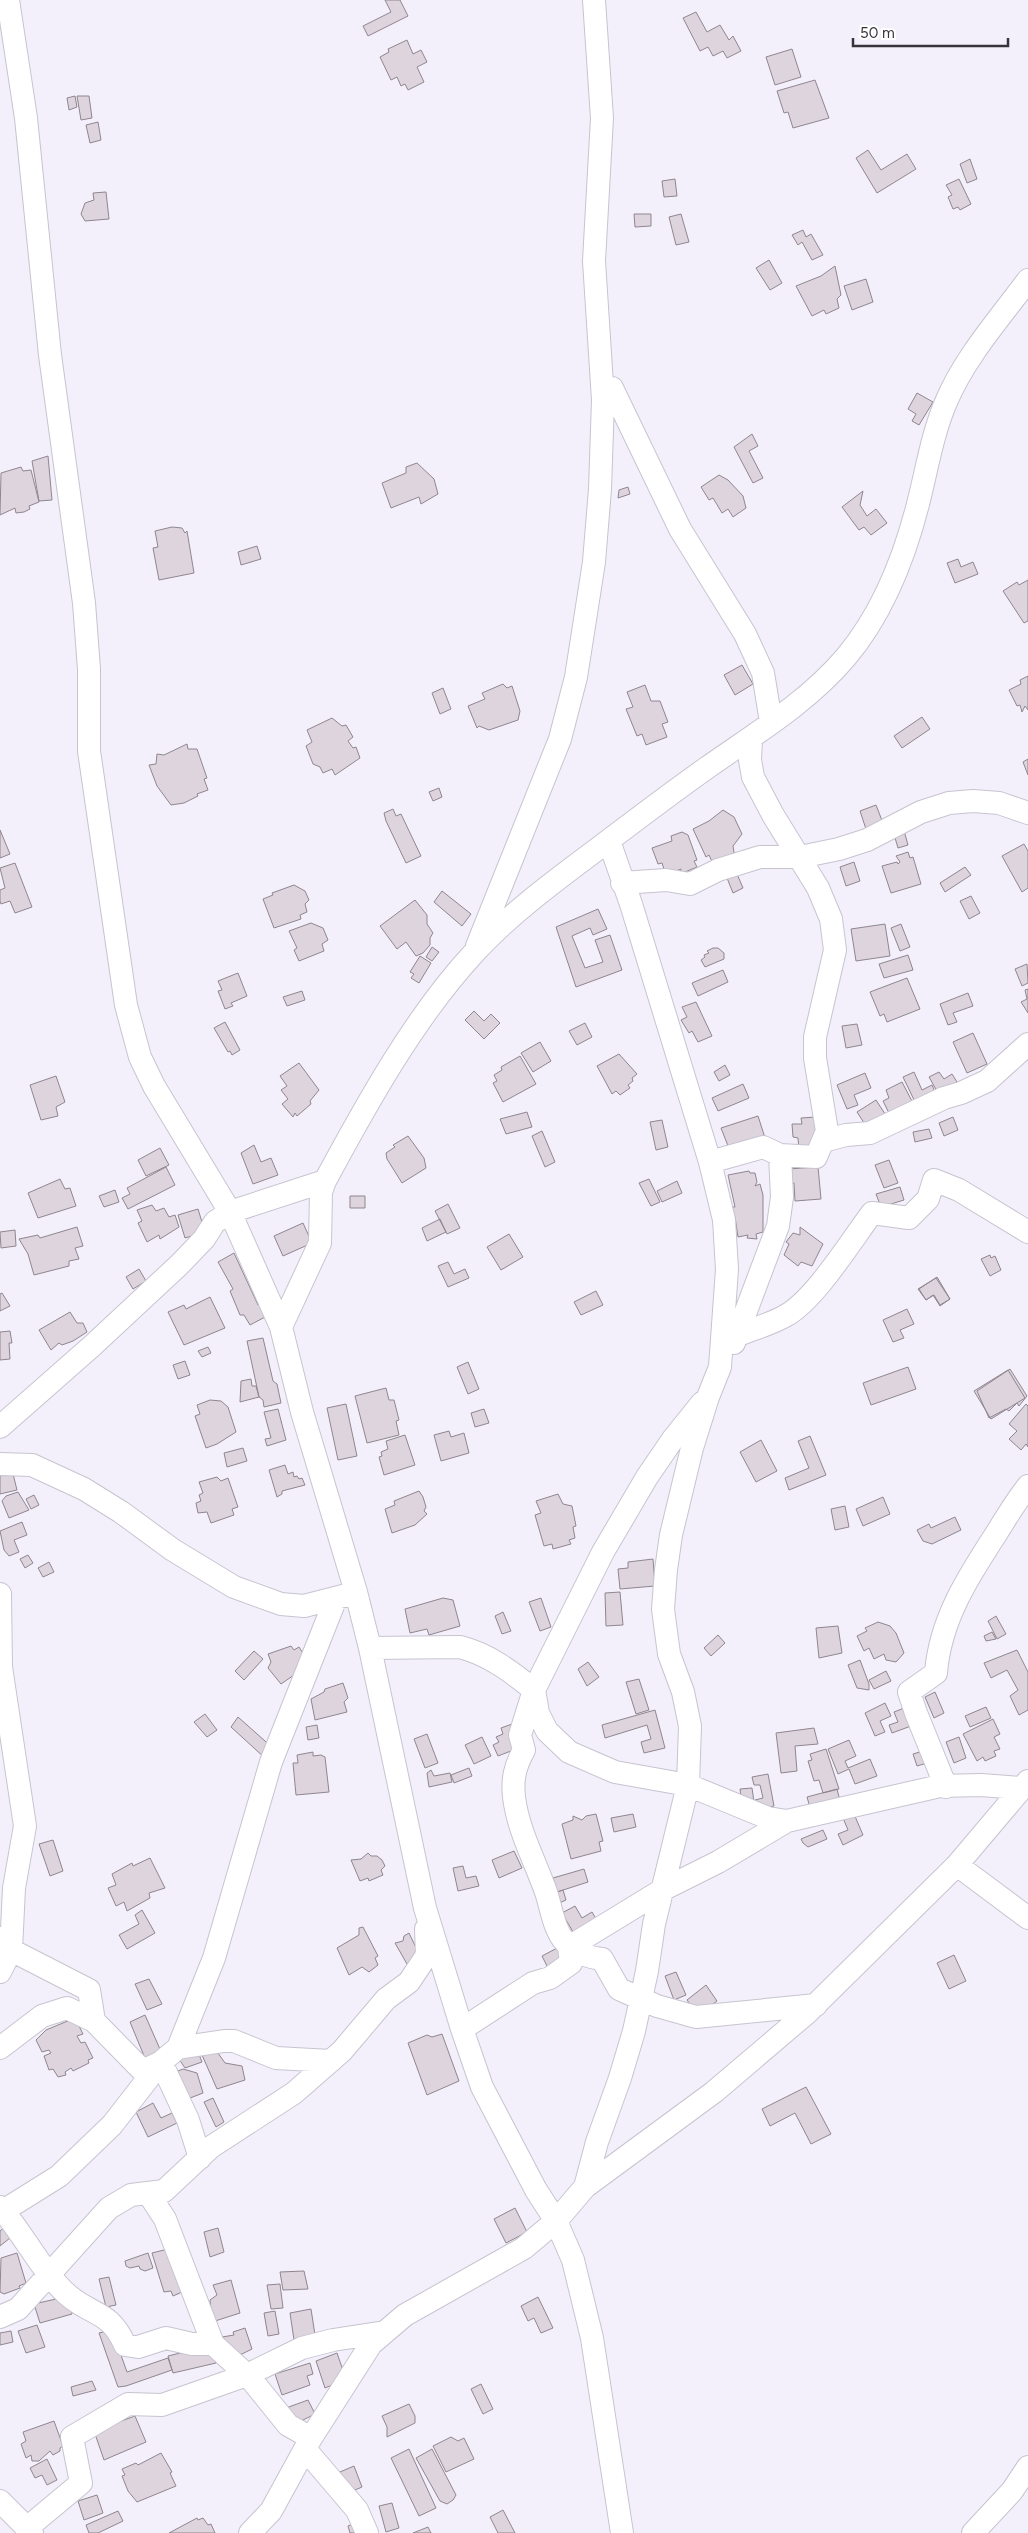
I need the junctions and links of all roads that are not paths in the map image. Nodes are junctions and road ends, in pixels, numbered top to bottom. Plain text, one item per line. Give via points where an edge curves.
1 (8, 0) edge
2 (594, 0) edge
3 (1028, 280) edge
4 (612, 388) dead end
5 (771, 722) junction
6 (751, 738) junction
7 (1028, 813) edge
8 (609, 841) junction
9 (800, 857) junction
10 (622, 883) junction
11 (474, 953) junction
12 (1028, 1044) edge
13 (823, 1142) junction
14 (780, 1155) junction
15 (710, 1162) junction
16 (325, 1181) junction
17 (230, 1212) junction
18 (1028, 1232) edge
19 (281, 1327) junction
20 (738, 1335) junction
21 (720, 1367) junction
22 (708, 1397) junction
23 (0, 1427) edge
24 (0, 1464) edge
25 (1028, 1486) edge
26 (0, 1594) edge
27 (346, 1595) junction
28 (370, 1648) junction
29 (534, 1690) junction
30 (1024, 1784) edge
31 (688, 1785) junction
32 (946, 1787) junction
33 (787, 1821) junction
34 (957, 1865) junction
35 (664, 1889) junction
36 (425, 1908) junction
37 (1028, 1918) edge
38 (5, 1944) edge
39 (570, 1947) junction
40 (0, 1972) edge
41 (642, 1999) junction
42 (816, 2004) junction
43 (94, 2021) junction
44 (462, 2029) junction
45 (0, 2048) edge
46 (170, 2055) junction
47 (331, 2061) junction
48 (200, 2158) junction
49 (585, 2187) junction
50 (148, 2193) junction
51 (2, 2209) edge
52 (556, 2221) junction
53 (51, 2274) junction
54 (0, 2317) edge
55 (385, 2332) junction
56 (214, 2344) junction
57 (247, 2375) junction
58 (308, 2443) junction
59 (1028, 2467) edge
60 (0, 2501) edge
61 (29, 2530) edge
62 (250, 2533) edge
63 (367, 2533) edge
64 (622, 2533) edge
65 (974, 2533) edge

1 - 17 street via 26,118 50,355 84,603 89,669 89,751 126,1005 140,1057 154,1086
2 - 11 street via 602,118 594,261 602,400 594,562 576,677 560,739
3 - 5 street via 967,363 947,400 935,432 904,551 889,590 868,628 838,665
4 - 5 street via 680,529 745,634 763,673
5 - 6 street
6 - 8 street
6 - 9 street via 753,777
7 - 9 street via 999,803 949,803 921,812 866,840
8 - 10 street
8 - 11 street via 524,908
9 - 10 street via 760,857 718,870 690,884 666,880
9 - 13 street via 831,919 835,950 815,1038 815,1058 827,1131
10 - 15 street
11 - 16 street via 413,1032 362,1112
12 - 13 street via 987,1081 870,1133 846,1135
13 - 14 street via 816,1157
14 - 15 street via 763,1147
14 - 20 street via 782,1196 778,1226
15 - 21 street via 726,1242
16 - 17 street
16 - 19 street via 321,1192 320,1243
17 - 19 street
17 - 23 street via 215,1222 195,1249 99,1340
18 - 20 street via 959,1190 934,1180 928,1199 909,1218 872,1213 826,1274 786,1316
19 - 27 street
20 - 21 street
21 - 22 street
22 - 29 street via 673,1439 624,1514
22 - 31 street via 671,1535 663,1609 669,1654 683,1692 690,1726
24 - 27 street via 32,1465 84,1489 234,1587 281,1604 304,1606
25 - 32 street via 968,1577 948,1618 936,1673 909,1692
26 - 38 street via 1,1667 25,1826
27 - 28 street
27 - 46 street via 271,1762 214,1958
28 - 29 street via 460,1647 473,1650 512,1672
28 - 36 street
29 - 31 street via 546,1731 569,1752 615,1772
29 - 39 street via 520,1734 524,1750 514,1769 514,1797 519,1821 553,1918
30 - 32 street
30 - 34 street
31 - 33 street via 768,1818
31 - 35 street
32 - 33 street
33 - 35 street
34 - 37 street
34 - 42 street
35 - 39 street
35 - 41 street via 654,1924
36 - 44 street
36 - 47 street via 427,1954 408,1982 386,1999
38 - 40 street
38 - 43 street via 89,1990
39 - 41 street via 591,1958 602,1959 619,1989
39 - 44 street via 570,1963
41 - 42 street via 696,2018
41 - 49 street via 620,2078 596,2142
42 - 49 street via 714,2092
43 - 45 street via 67,2008 42,2016
43 - 46 street via 143,2071
44 - 52 street via 482,2087 536,2190
46 - 47 street via 234,2041 276,2058
46 - 48 street
46 - 51 street via 112,2125 59,2176
47 - 48 street via 294,2093 219,2141
48 - 50 street via 164,2191
49 - 52 street
50 - 53 street via 131,2195 109,2208
50 - 56 street via 165,2219
51 - 53 street
52 - 55 street via 524,2248 405,2315
52 - 64 street via 573,2260 592,2338
53 - 54 street via 18,2309
53 - 56 street via 69,2296 107,2319 118,2330 125,2345 138,2347 166,2338 192,2344
55 - 57 street via 302,2348
55 - 58 street via 371,2344
56 - 57 street
57 - 58 street via 288,2425
57 - 61 street via 162,2405 128,2404 72,2437 82,2483
58 - 62 street via 271,2511
58 - 63 street via 356,2510
59 - 65 street via 1012,2491
60 - 61 street

